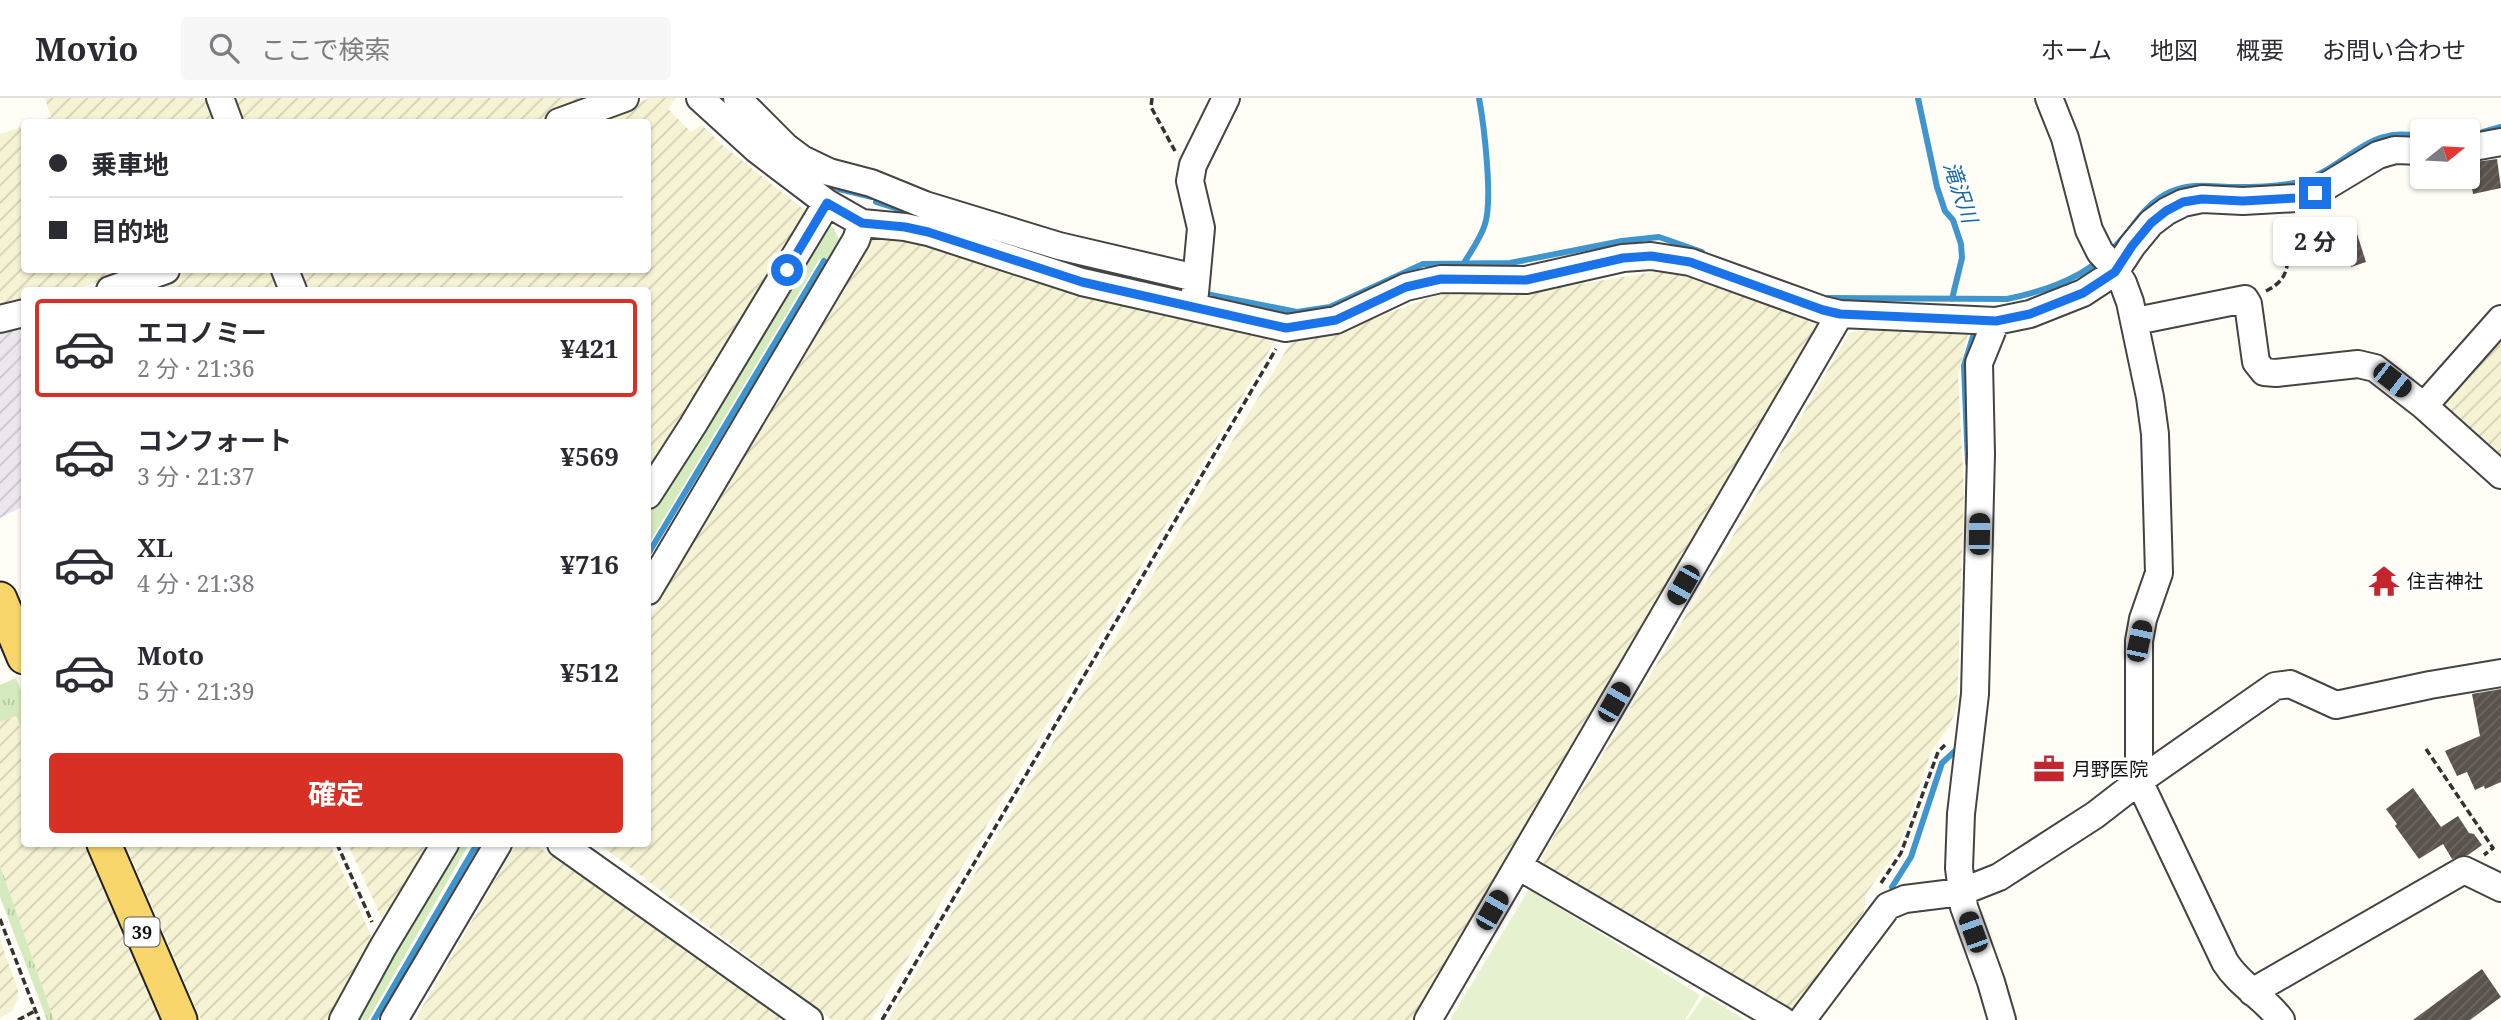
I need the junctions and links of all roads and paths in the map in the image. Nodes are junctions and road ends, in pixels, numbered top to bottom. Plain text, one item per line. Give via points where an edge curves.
1 (220, 98) edge
2 (625, 98) edge
3 (700, 98) edge
4 (737, 98) edge
5 (1152, 98) edge
6 (1226, 98) edge
7 (2049, 98) edge
8 (228, 119) edge
9 (567, 119) edge
10 (2501, 142) edge
11 (2480, 146) edge
12 (2410, 151) edge
13 (1190, 181) junction
14 (827, 203) junction
15 (862, 223) junction
16 (2328, 230) dead end
17 (2109, 263) junction
18 (158, 273) edge
19 (1196, 279) junction
20 (118, 287) edge
21 (2245, 299) junction
22 (1193, 307) junction
23 (21, 314) edge
24 (1840, 314) junction
25 (0, 319) edge
26 (2501, 319) edge
27 (1996, 321) junction
28 (2136, 321) junction
29 (1286, 328) junction
30 (2424, 406) junction
31 (2501, 475) edge
32 (651, 490) edge
33 (651, 586) edge
34 (0, 599) edge
35 (21, 650) edge
36 (2501, 673) edge
37 (1970, 735) junction
38 (2426, 749) dead end
39 (2139, 781) junction
40 (105, 847) edge
41 (338, 847) edge
42 (443, 847) edge
43 (496, 847) edge
44 (565, 847) edge
45 (1518, 866) junction
46 (2463, 870) junction
47 (2501, 888) edge
48 (1961, 892) junction
49 (1888, 906) junction
50 (0, 919) edge
51 (383, 947) junction
52 (2252, 992) junction
53 (35, 1011) junction
54 (18, 1020) edge
55 (39, 1020) edge
56 (180, 1020) edge
57 (342, 1020) edge
58 (394, 1020) edge
59 (809, 1020) edge
60 (882, 1020) edge
61 (1428, 1020) edge
62 (1782, 1020) edge
63 (1802, 1020) edge
64 (2002, 1020) edge
65 (2281, 1020) edge

1 - 8 street
2 - 9 street
3 - 14 street via 756,149
4 - 19 street via 786,148 828,172 1059,246
5 - 13 path via 1151,107
6 - 13 street
7 - 17 street via 2065,138 2089,230
10 - 11 street
12 - 17 street via 2378,155 2315,193 2297,198 2183,202 2151,223 2132,246
13 - 19 street via 1201,228
14 - 15 street
14 - 32 street
15 - 22 street via 928,232 1082,282
15 - 33 street
16 - 21 path via 2299,241 2286,276 2273,288
17 - 27 street via 2073,297
17 - 28 street via 2123,284
18 - 20 street
19 - 22 street
21 - 28 street
21 - 30 street via 2256,362 2264,372 2368,365
22 - 29 street
23 - 25 street
24 - 27 street
24 - 29 street via 1690,262 1651,256 1526,280 1428,281 1336,320
24 - 45 street
26 - 30 street
27 - 37 street via 1979,363 1982,454 1976,694
28 - 39 street via 2155,434 2159,573 2139,641
29 - 60 path
30 - 31 street
34 - 35 main road
36 - 39 street via 2336,705 2290,684 2275,686
37 - 48 street via 1961,814
37 - 49 path via 1956,734 1938,752 1901,853 1880,885
38 - 46 path via 2493,848
39 - 48 street via 1999,877
39 - 52 street via 2225,962
40 - 56 main road, 39
41 - 51 path
42 - 51 street
43 - 58 street
44 - 59 street
45 - 61 street
45 - 62 street
46 - 47 street
46 - 52 street
48 - 49 street via 1905,899
48 - 64 street
49 - 63 street
50 - 53 path
51 - 57 street
52 - 65 street
53 - 54 path
53 - 55 path

